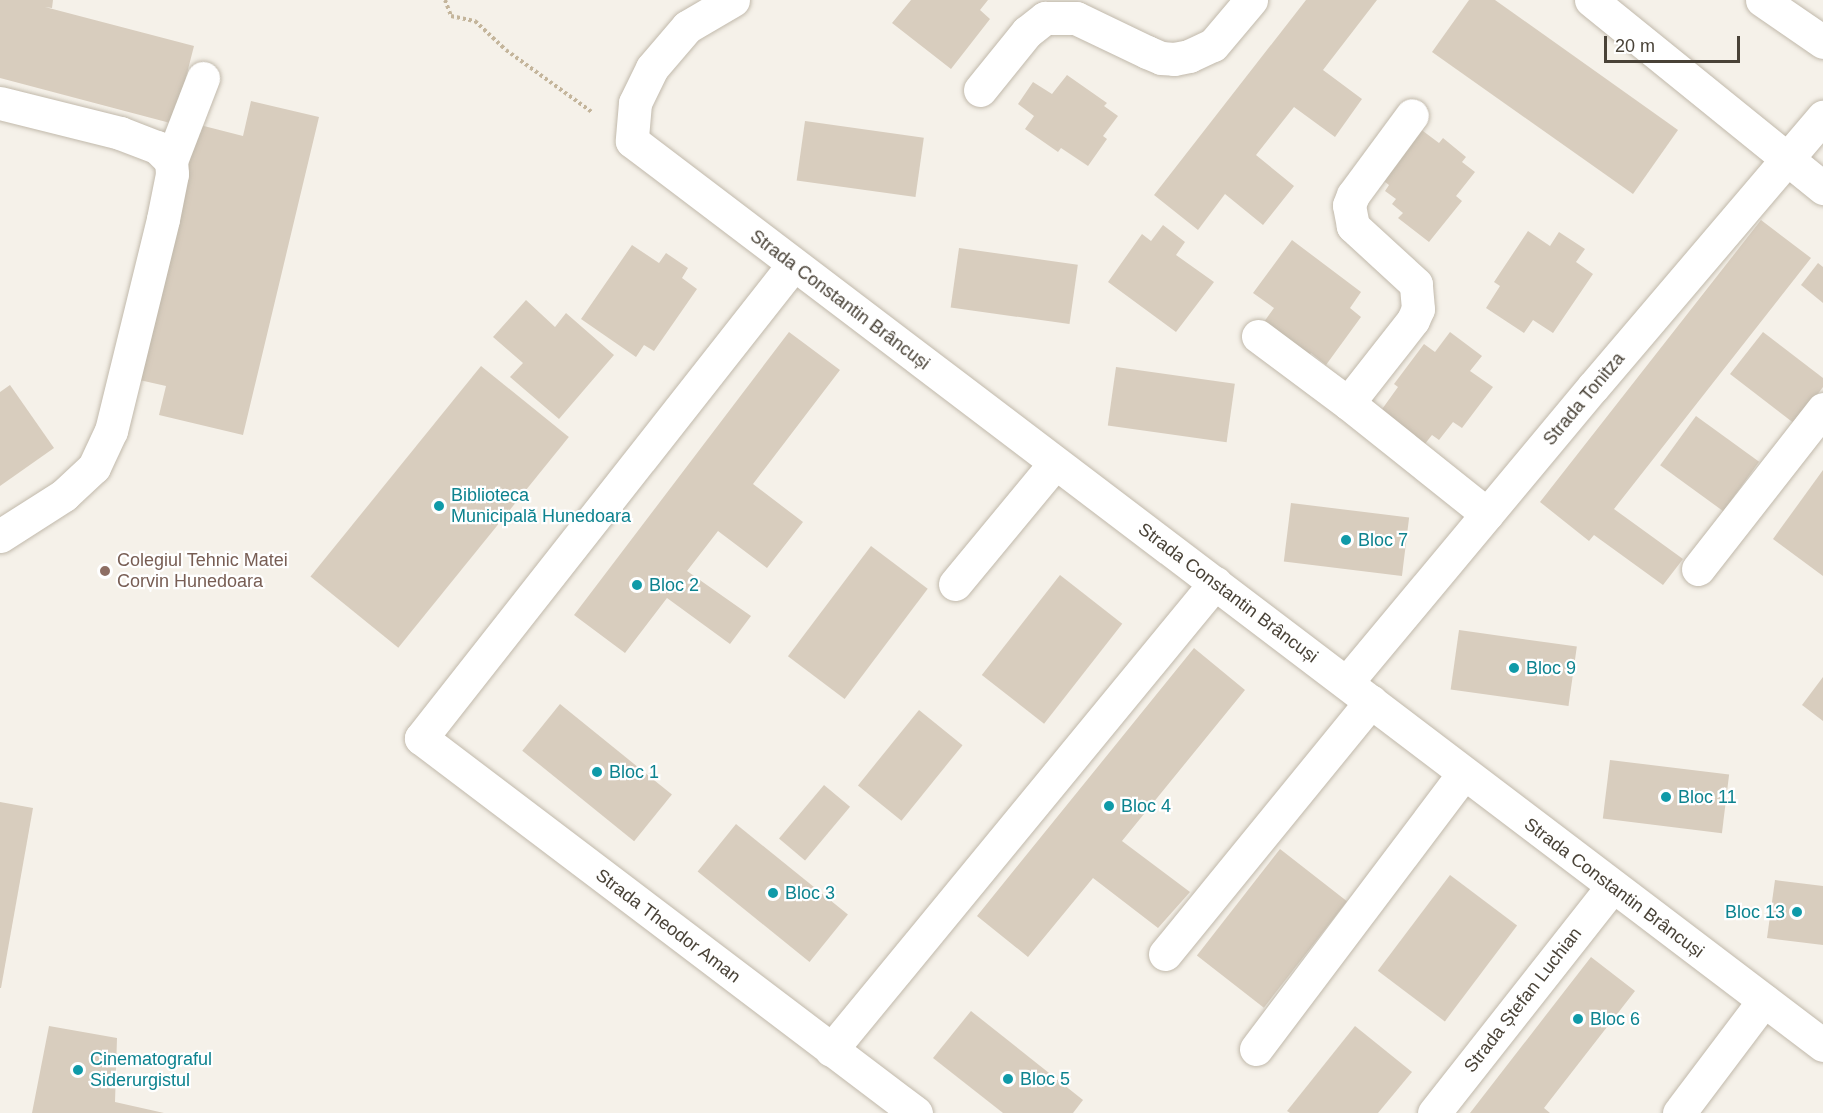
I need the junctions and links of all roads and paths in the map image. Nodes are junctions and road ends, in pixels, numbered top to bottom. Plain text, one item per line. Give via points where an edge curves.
1 (445, 0) edge
2 (733, 0) edge
3 (1251, 0) edge
4 (1591, 0) edge
5 (1762, 0) edge
6 (1823, 42) edge
7 (203, 78) dead end
8 (980, 90) dead end
9 (0, 103) edge
10 (1412, 115) dead end
11 (1823, 117) edge
12 (632, 141) junction
13 (1787, 160) junction
14 (171, 161) junction
15 (1823, 188) edge
16 (793, 265) junction
17 (1258, 336) dead end
18 (1348, 403) junction
19 (1823, 409) edge
20 (1055, 463) junction
21 (1487, 514) junction
22 (0, 536) edge
23 (1698, 569) dead end
24 (1215, 583) junction
25 (955, 584) dead end
26 (1359, 692) junction
27 (1463, 774) junction
28 (1612, 887) junction
29 (1165, 954) dead end
30 (1764, 1000) junction
31 (1823, 1045) edge
32 (1256, 1049) dead end
33 (831, 1050) junction
34 (916, 1113) edge
35 (1434, 1113) edge
36 (1679, 1113) edge

1 - 12 path via 451,16 475,21 506,50
2 - 12 street via 687,27 652,68 635,103
3 - 8 street via 1213,45 1174,59 1154,55 1076,18 1045,18 1028,32
4 - 13 street
5 - 6 street
7 - 14 street
9 - 14 street via 120,133 157,147
10 - 18 street via 1349,205 1353,226 1416,284 1418,309
11 - 13 street, Strada Tonitza
12 - 16 street, Strada Constantin Brâncuși
13 - 15 street
13 - 21 street, Strada Tonitza
14 - 22 street via 163,219 111,431 94,467 64,495
16 - 20 street, Strada Constantin Brâncuși
16 - 33 street, Strada Theodor Aman via 421,738
17 - 18 street
18 - 21 street
19 - 23 street
20 - 24 street, Strada Constantin Brâncuși
20 - 25 street
21 - 26 street, Strada Tonitza
24 - 26 street, Strada Constantin Brâncuși
24 - 33 street
26 - 27 street, Strada Constantin Brâncuși
26 - 29 street, Strada Tonitza
27 - 28 street, Strada Constantin Brâncuși
27 - 32 street
28 - 30 street, Strada Constantin Brâncuși
28 - 35 street, Strada Ștefan Luchian
30 - 31 street, Strada Constantin Brâncuși
30 - 36 street
33 - 34 street, Strada Theodor Aman

